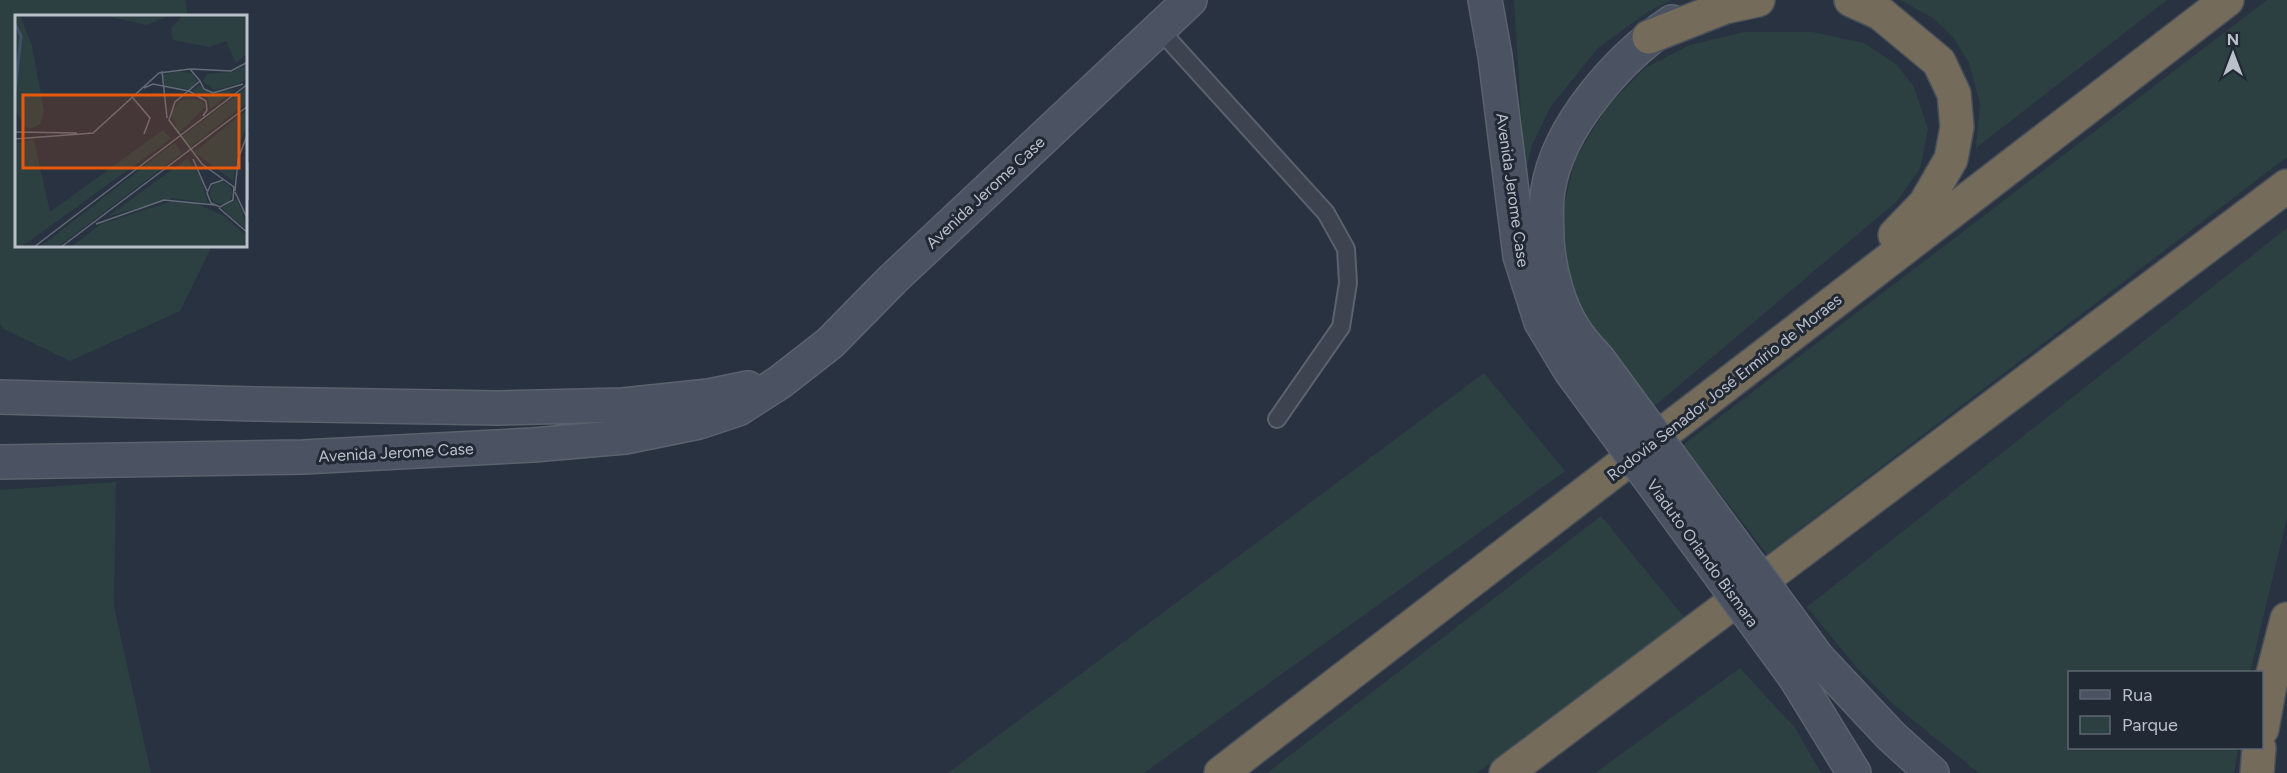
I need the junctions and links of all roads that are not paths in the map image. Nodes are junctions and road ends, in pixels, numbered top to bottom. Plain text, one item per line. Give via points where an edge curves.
1 (1190, 0) edge
2 (1485, 0) edge
3 (1705, 0) edge
4 (1758, 0) edge
5 (1851, 0) edge
6 (2227, 0) edge
7 (1159, 29) junction
8 (1649, 37) junction
9 (2287, 186) edge
10 (1818, 314) junction
11 (1584, 365) junction
12 (780, 382) junction
13 (0, 397) edge
14 (1276, 418) dead end
15 (0, 462) edge
16 (2287, 619) edge
17 (1806, 667) junction
18 (2263, 724) edge
19 (2259, 749) edge
20 (1221, 773) edge
21 (1506, 773) edge
22 (1854, 773) edge
23 (1932, 773) edge
24 (2257, 773) edge

1 - 7 main road, Avenida Jerome Case
2 - 11 main road, Avenida Jerome Case via 1520,256 1541,322
3 - 8 main road, Avenida Jerome Case
4 - 8 highway via 1725,7
5 - 10 highway via 1880,13 1939,62 1954,94 1957,127 1951,159 1924,204
6 - 10 highway, Rodovia Senador José Ermírio de Moraes
7 - 12 main road, Avenida Jerome Case via 830,343
7 - 14 lane via 1326,213 1346,249 1348,283 1341,327
8 - 11 main road, Avenida Jerome Case via 1594,94 1560,150 1548,190 1548,263
9 - 21 highway
10 - 20 highway, Rodovia Senador José Ermírio de Moraes
11 - 17 main road, bridge
12 - 13 main road, Avenida Jerome Case via 709,396 623,405 497,408
12 - 15 main road, Avenida Jerome Case via 738,409 699,422 625,437 303,457
16 - 18 highway
17 - 22 main road
17 - 23 main road
19 - 24 highway

